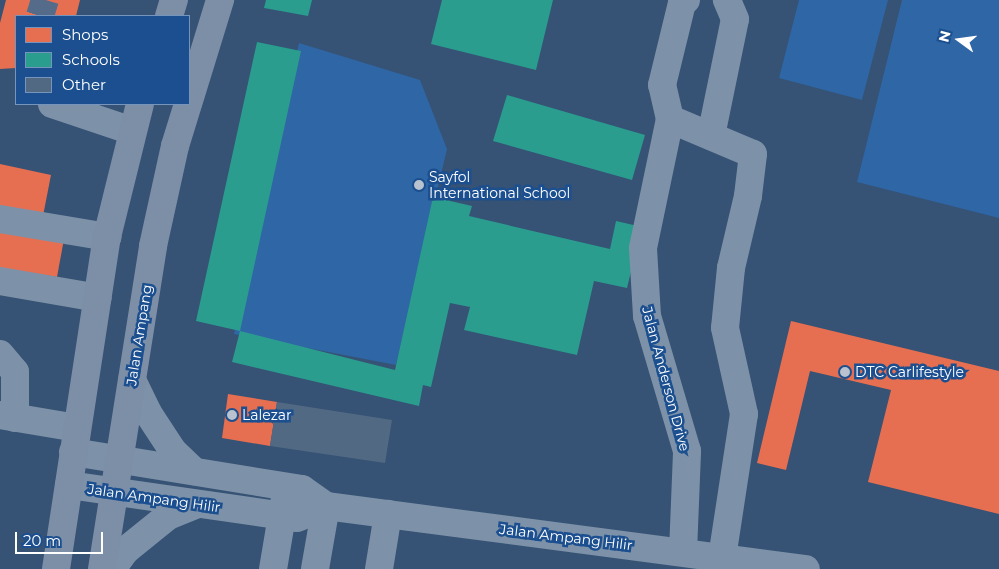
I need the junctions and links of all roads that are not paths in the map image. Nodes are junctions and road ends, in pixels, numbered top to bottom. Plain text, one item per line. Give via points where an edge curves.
1 (174, 0) edge
2 (220, 0) edge
3 (686, 0) edge
4 (727, 0) edge
5 (168, 15) edge
6 (190, 96) edge
7 (55, 105) edge
8 (140, 105) edge
9 (187, 105) edge
10 (670, 119) junction
11 (132, 131) junction
12 (711, 136) junction
13 (0, 219) edge
14 (107, 237) junction
15 (0, 281) edge
16 (98, 298) junction
17 (0, 354) edge
18 (132, 380) junction
19 (8, 417) edge
20 (75, 440) junction
21 (120, 459) junction
22 (194, 471) junction
23 (69, 485) junction
24 (287, 486) junction
25 (115, 492) junction
26 (198, 504) junction
27 (326, 506) junction
28 (388, 514) junction
29 (282, 515) junction
30 (683, 552) junction
31 (722, 557) junction
32 (56, 569) edge
33 (102, 569) edge
34 (112, 569) edge
35 (273, 569) edge
36 (315, 569) edge
37 (380, 569) edge
38 (806, 569) edge

1 - 5 main road
2 - 6 main road, Jalan Ampang
3 - 10 street via 682,3 662,86
4 - 12 street via 736,19
7 - 11 street
8 - 11 main road
9 - 18 main road, Jalan Ampang via 153,246
10 - 12 street
10 - 30 street, Jalan Anderson Drive via 643,248 647,316 687,451
11 - 14 main road
12 - 31 street via 753,154 748,196 731,268 725,328 744,414
13 - 14 street
14 - 16 main road
15 - 16 street
16 - 20 main road
17 - 19 street via 15,372
18 - 21 main road, Jalan Ampang
18 - 22 street via 148,413 173,451
19 - 20 street, Jalan Ampang Hilir
20 - 21 street, Jalan Ampang Hilir
20 - 23 main road
21 - 22 street, Jalan Ampang Hilir
21 - 25 main road, Jalan Ampang
22 - 24 street, Jalan Ampang Hilir
23 - 25 street, Jalan Ampang Hilir
23 - 32 main road
24 - 27 street, Jalan Ampang Hilir via 302,489
24 - 29 street
25 - 26 street, Jalan Ampang Hilir
25 - 33 main road, Jalan Ampang
26 - 29 street, Jalan Ampang Hilir
26 - 34 street via 168,516 126,550
27 - 28 street, Jalan Ampang Hilir
27 - 29 street, Jalan Ampang Hilir via 297,518
27 - 36 street
28 - 30 street, Jalan Ampang Hilir
28 - 37 street
29 - 35 street
30 - 31 street, Jalan Ampang Hilir
31 - 38 street, Jalan Ampang Hilir

